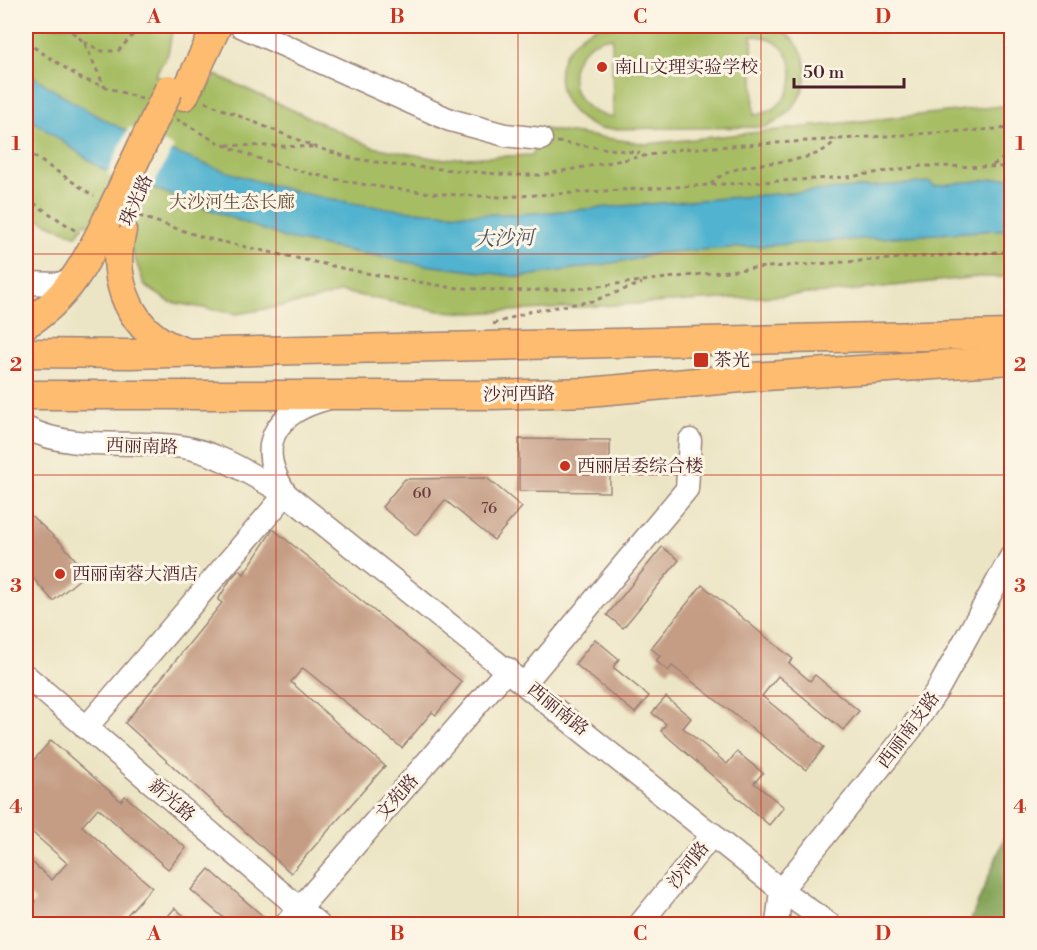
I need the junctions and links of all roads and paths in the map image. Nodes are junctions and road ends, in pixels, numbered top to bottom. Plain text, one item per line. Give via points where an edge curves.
1 (65, 26) edge
2 (141, 26) edge
3 (200, 26) edge
4 (217, 26) edge
5 (241, 26) edge
6 (26, 42) edge
7 (84, 42) junction
8 (105, 88) junction
9 (175, 101) junction
10 (1011, 128) edge
11 (541, 140) joint
12 (836, 140) junction
13 (222, 145) junction
14 (315, 147) junction
15 (26, 151) edge
16 (1011, 152) edge
17 (644, 154) junction
18 (991, 166) junction
19 (1011, 167) edge
20 (711, 185) junction
21 (26, 198) edge
22 (111, 222) junction
23 (1011, 251) edge
24 (77, 277) junction
25 (647, 280) junction
26 (26, 283) edge
27 (26, 324) edge
28 (491, 324) dead end
29 (1011, 334) edge
30 (26, 353) edge
31 (190, 353) junction
32 (1003, 364) edge
33 (348, 393) junction
34 (26, 395) edge
35 (26, 428) edge
36 (51, 438) junction
37 (690, 440) dead end
38 (26, 441) edge
39 (286, 494) junction
40 (1011, 555) edge
41 (26, 676) edge
42 (517, 676) junction
43 (86, 728) junction
44 (713, 834) junction
45 (781, 890) junction
46 (293, 916) edge
47 (318, 924) edge
48 (640, 924) edge
49 (777, 924) edge
50 (829, 924) edge

1 - 7 path
2 - 7 path via 118,51 102,51
3 - 9 main road, 珠光路
4 - 9 main road, 珠光路
5 - 11 street via 450,120
6 - 8 path via 61,67
7 - 8 path
8 - 9 path
9 - 13 path
9 - 14 path
9 - 22 main road, 珠光路, bridge
10 - 12 path
11 - 17 path
12 - 17 path
12 - 20 path via 822,153 724,172
13 - 14 path
13 - 20 path via 340,180 443,195 501,197
14 - 17 path via 376,163 525,176
15 - 22 path
16 - 18 path
18 - 19 path
18 - 20 path via 921,166 848,177
21 - 22 path
22 - 24 main road, 珠光路
22 - 25 path via 178,230 234,245 448,287 542,291
22 - 31 main road, 珠光路 via 118,273 137,321 168,347
23 - 25 path via 754,268
24 - 26 street via 59,284
24 - 27 main road, 珠光路 via 48,309
25 - 28 path via 600,299 532,311
29 - 31 main road
30 - 31 main road
32 - 33 main road, 沙河西路 via 752,377 588,392
33 - 34 main road, 沙河西路
33 - 39 street, 西丽南路 via 303,407 278,425 272,438 271,465
35 - 36 street, 西丽南路
36 - 38 street
36 - 39 street, 西丽南路 via 92,445 195,449
37 - 42 street, 文苑路 via 687,489
39 - 42 street, 西丽南路
39 - 43 street
40 - 45 street, 西丽南支路 via 925,709
41 - 43 street, 新光路
42 - 44 street, 西丽南路
42 - 46 street, 文苑路
43 - 46 street, 新光路
44 - 45 street, 西丽南路
44 - 48 street, 沙河路
45 - 49 street
45 - 50 street, 西丽南路
46 - 47 street, 新光路

